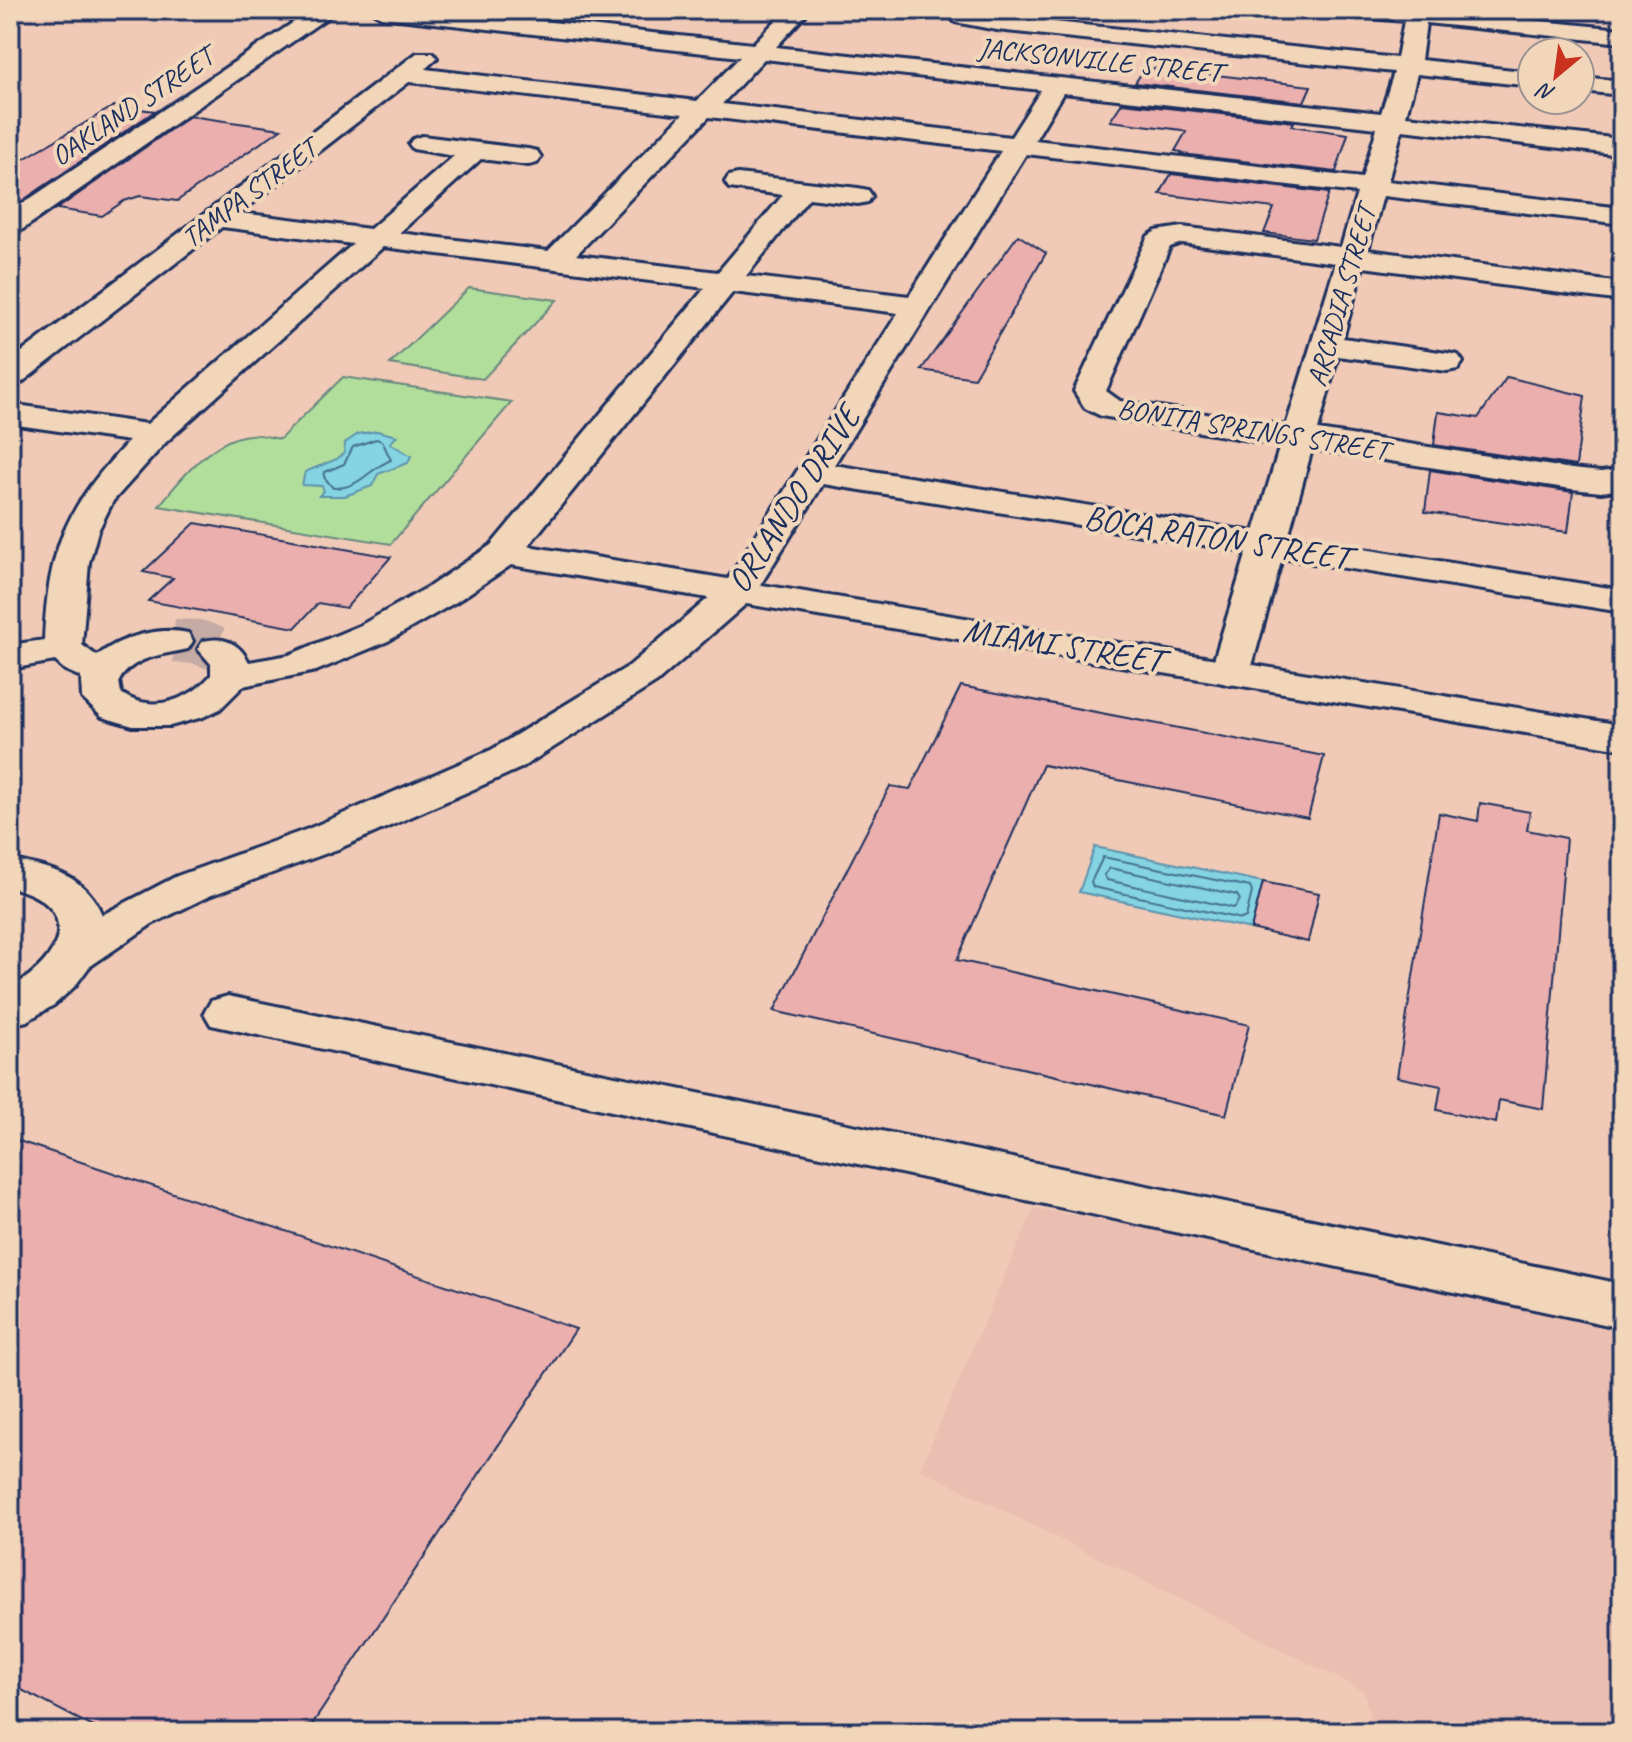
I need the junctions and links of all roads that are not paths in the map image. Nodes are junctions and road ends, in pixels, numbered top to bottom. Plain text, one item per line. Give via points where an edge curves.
1 (327, 10) edge
2 (381, 10) edge
3 (799, 10) edge
4 (955, 10) edge
5 (1360, 10) edge
6 (1417, 13) edge
7 (481, 15) edge
8 (1622, 36) edge
9 (758, 52) junction
10 (1408, 65) junction
11 (404, 74) junction
12 (1516, 77) edge
13 (1056, 85) junction
14 (1596, 86) edge
15 (1622, 88) edge
16 (702, 109) junction
17 (1392, 122) junction
18 (422, 144) dead end
19 (1018, 145) junction
20 (1622, 147) edge
21 (475, 151) junction
22 (528, 157) dead end
23 (738, 182) dead end
24 (1373, 187) junction
25 (802, 189) junction
26 (858, 196) dead end
27 (1622, 216) edge
28 (216, 218) junction
29 (10, 225) edge
30 (376, 239) junction
31 (1352, 257) junction
32 (554, 261) junction
33 (726, 282) junction
34 (1622, 292) edge
35 (917, 306) junction
36 (1326, 345) junction
37 (1447, 362) dead end
38 (10, 376) edge
39 (10, 414) edge
40 (154, 435) junction
41 (1300, 436) junction
42 (813, 472) junction
43 (1622, 479) edge
44 (1268, 545) junction
45 (504, 553) junction
46 (738, 592) junction
47 (1622, 601) edge
48 (174, 641) tunnel mouth
49 (63, 648) junction
50 (10, 657) edge
51 (102, 672) junction
52 (1230, 673) junction
53 (1622, 737) edge
54 (10, 873) edge
55 (193, 886) junction
56 (72, 899) junction
57 (75, 955) junction
58 (10, 1009) edge
59 (228, 1013) dead end
60 (1622, 1306) edge

1 - 29 street, OAKLAND STREET
2 - 7 street, JACKSONVILLE STREET
3 - 9 street
4 - 10 street via 978,21
5 - 6 street
6 - 8 street
6 - 10 street, ARCADIA STREET
7 - 9 street, JACKSONVILLE STREET
7 - 11 street, TAMPA STREET
9 - 13 street, JACKSONVILLE STREET
9 - 16 street
10 - 12 street
10 - 17 street, ARCADIA STREET
11 - 16 street
11 - 28 street, TAMPA STREET
13 - 17 street, JACKSONVILLE STREET
13 - 19 street, ORLANDO DRIVE
14 - 15 street
16 - 19 street
16 - 32 street
17 - 20 street, JACKSONVILLE STREET
17 - 24 street, ARCADIA STREET
18 - 21 street
19 - 24 street
19 - 35 street, ORLANDO DRIVE
21 - 22 street
21 - 30 street
23 - 25 street
24 - 27 street
24 - 31 street, ARCADIA STREET
25 - 26 street
25 - 33 street
28 - 30 street
28 - 38 street, TAMPA STREET
30 - 32 street
30 - 40 street
31 - 34 street, BONITA SPRINGS STREET
31 - 36 street, ARCADIA STREET
31 - 41 street, BONITA SPRINGS STREET via 1166,237 1158,242 1090,391 1112,409
32 - 33 street
33 - 35 street
33 - 45 street
35 - 42 street, ORLANDO DRIVE
36 - 37 street
36 - 41 street, ARCADIA STREET
39 - 40 street
40 - 49 street via 87,515 64,599
41 - 43 street, BONITA SPRINGS STREET via 1572,479
41 - 44 street, ARCADIA STREET
42 - 44 street, BOCA RATON STREET
42 - 46 street, ORLANDO DRIVE
44 - 47 street, BOCA RATON STREET
44 - 52 street, ARCADIA STREET
45 - 46 street, MIAMI STREET
45 - 51 street via 449,591 305,664 253,676 224,662 218,692 194,707 147,715 108,705 98,690
46 - 52 street, MIAMI STREET
46 - 55 street, ORLANDO DRIVE via 643,674 506,759 323,839
48 - 51 street via 131,651
49 - 50 street
49 - 51 street
52 - 53 street, MIAMI STREET
54 - 56 street via 54,884
55 - 56 street, ORLANDO DRIVE via 131,897
55 - 57 street, ORLANDO DRIVE via 136,914
56 - 57 street via 81,916
57 - 58 street, ORLANDO DRIVE via 55,981
59 - 60 street

